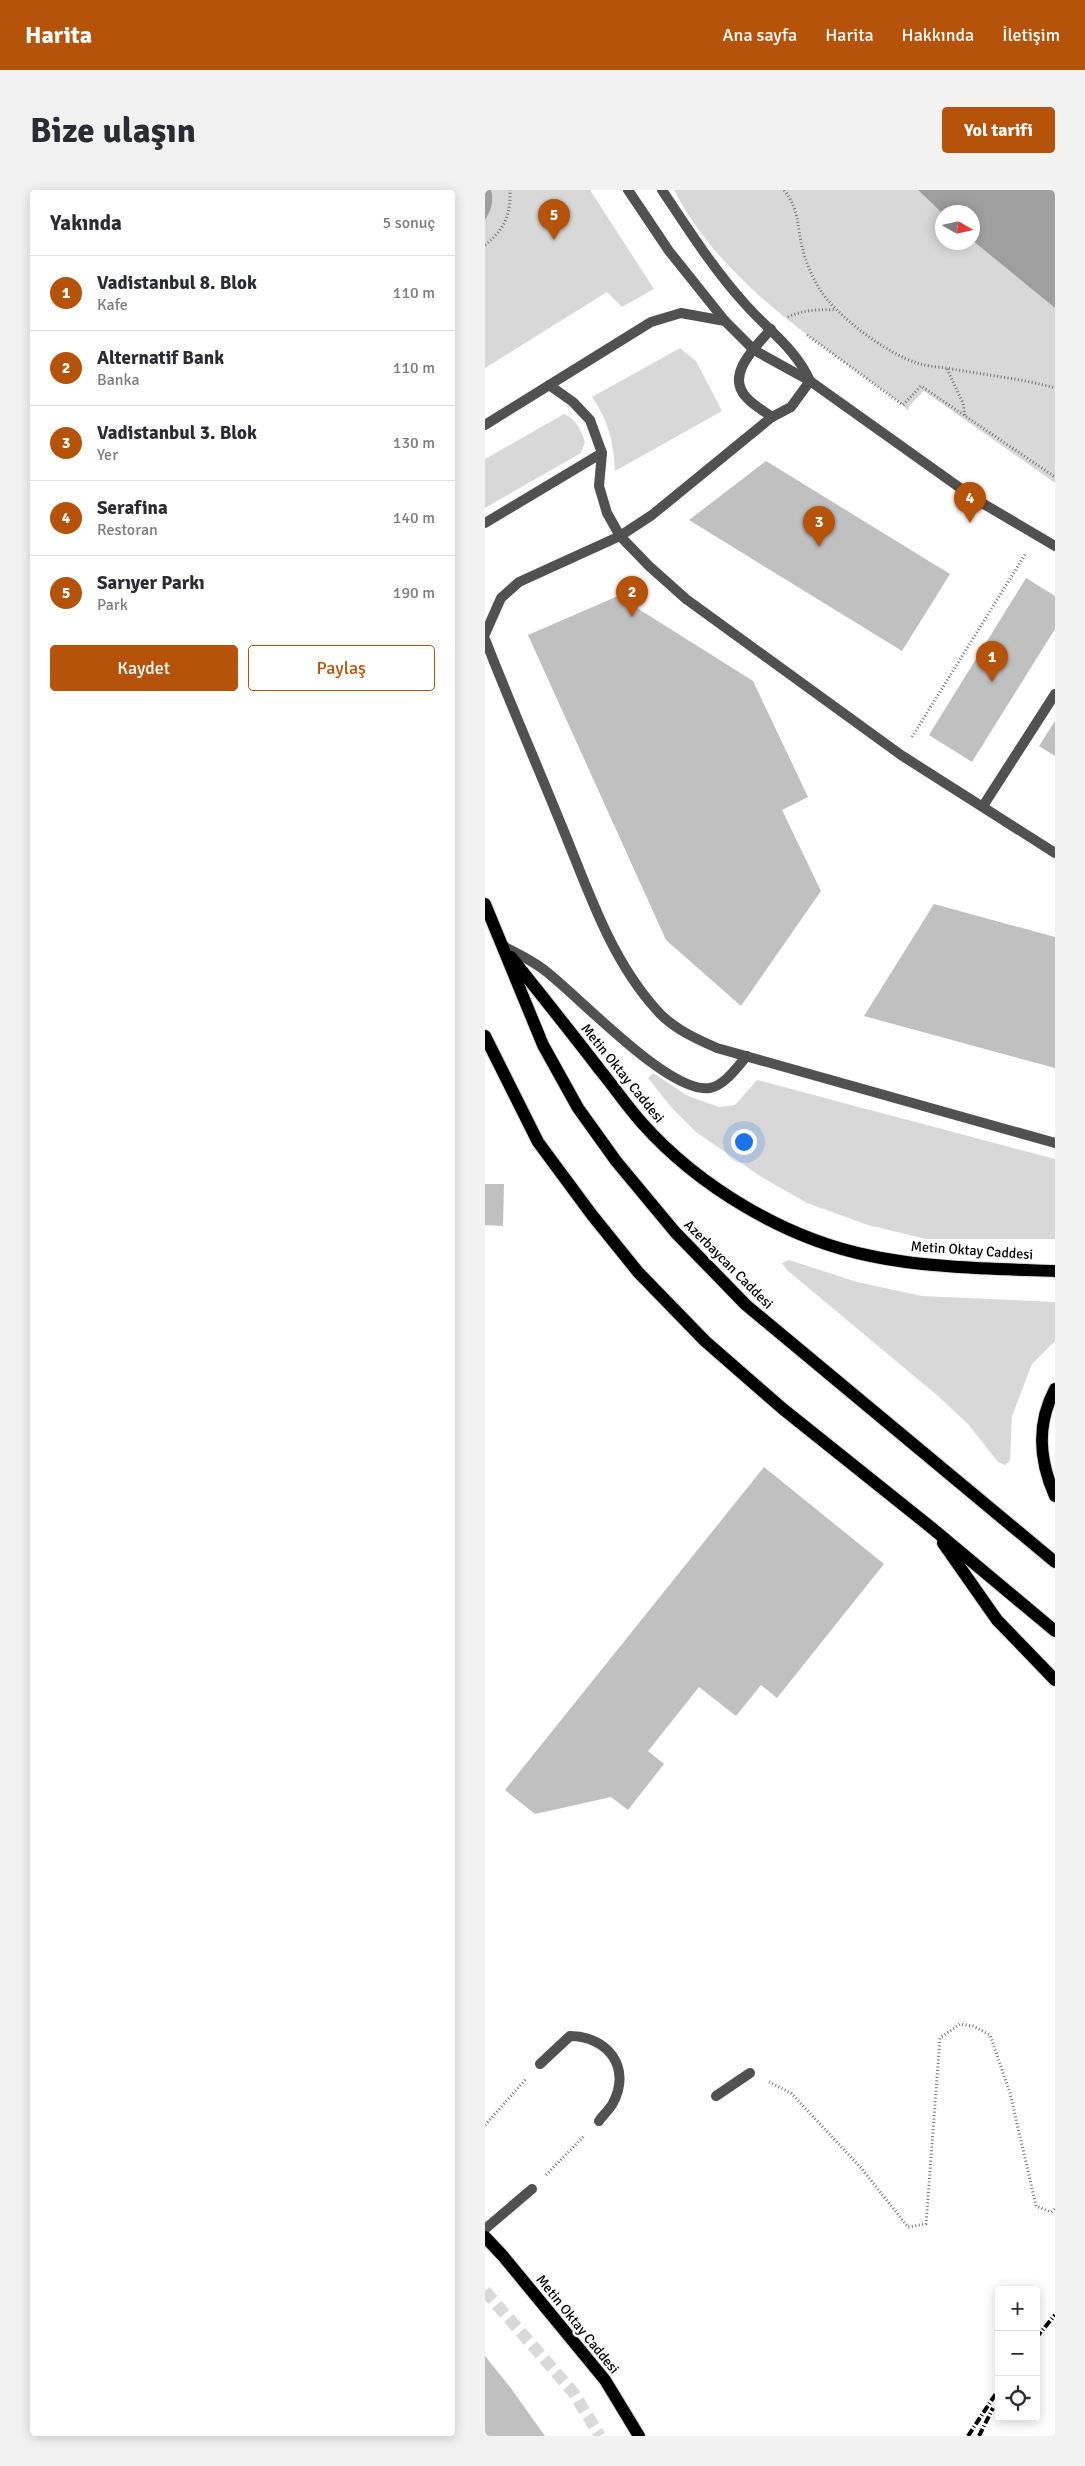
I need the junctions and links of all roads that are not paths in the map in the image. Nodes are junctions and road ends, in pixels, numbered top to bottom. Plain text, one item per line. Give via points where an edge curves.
1 (628, 190) edge
2 (662, 190) edge
3 (725, 321) junction
4 (771, 329) junction
5 (754, 350) junction
6 (810, 381) junction
7 (549, 385) junction
8 (772, 417) junction
9 (485, 425) edge
10 (602, 453) junction
11 (485, 523) edge
12 (620, 536) junction
13 (1055, 546) edge
14 (485, 634) edge
15 (485, 639) edge
16 (1055, 694) edge
17 (983, 806) junction
18 (1055, 853) edge
19 (485, 904) edge
20 (503, 946) junction
21 (485, 1036) edge
22 (747, 1056) junction
23 (1055, 1143) edge
24 (1055, 1271) edge
25 (1055, 1389) edge
26 (1055, 1496) edge
27 (933, 1528) junction
28 (1055, 1562) edge
29 (1055, 1631) edge
30 (1055, 1680) edge
31 (540, 2064) road end
32 (750, 2073) road end
33 (717, 2096) dead end
34 (599, 2121) road end
35 (532, 2189) road end
36 (485, 2229) edge
37 (485, 2237) edge
38 (639, 2436) edge

1 - 3 street via 669,251
2 - 4 street via 711,261 746,305
3 - 5 street
3 - 7 street via 681,314 651,322
4 - 5 street
4 - 6 street via 792,350
5 - 6 street
5 - 8 street via 739,374 739,387 747,398
6 - 8 street via 791,406
6 - 13 street via 977,500
7 - 9 street
7 - 10 street via 591,420
8 - 12 street via 652,515
10 - 11 street
10 - 12 street via 599,486 607,513
12 - 14 street via 519,582 501,598
12 - 17 street via 687,600 901,754
15 - 22 street via 519,728 620,961 655,1009 674,1025 697,1040
16 - 17 street
17 - 18 street
19 - 20 main road, Azerbaycan Caddesi
20 - 22 street via 541,967 648,1060 689,1085 709,1088 719,1085
20 - 24 main road, Metin Oktay Caddesi via 643,1124 700,1177 735,1202 826,1243 871,1256 940,1265
20 - 28 main road, Azerbaycan Caddesi via 543,1045 578,1108 616,1161 675,1232 747,1305
21 - 27 main road via 538,1142 638,1272 712,1347 783,1409
22 - 23 street
25 - 26 main road via 1046,1407 1041,1444 1047,1480
27 - 29 main road
27 - 30 main road via 997,1620
31 - 34 street via 570,2036 584,2036 600,2043 619,2067 619,2086 613,2103
32 - 33 street
35 - 36 street
37 - 38 main road, Metin Oktay Caddesi via 605,2380

